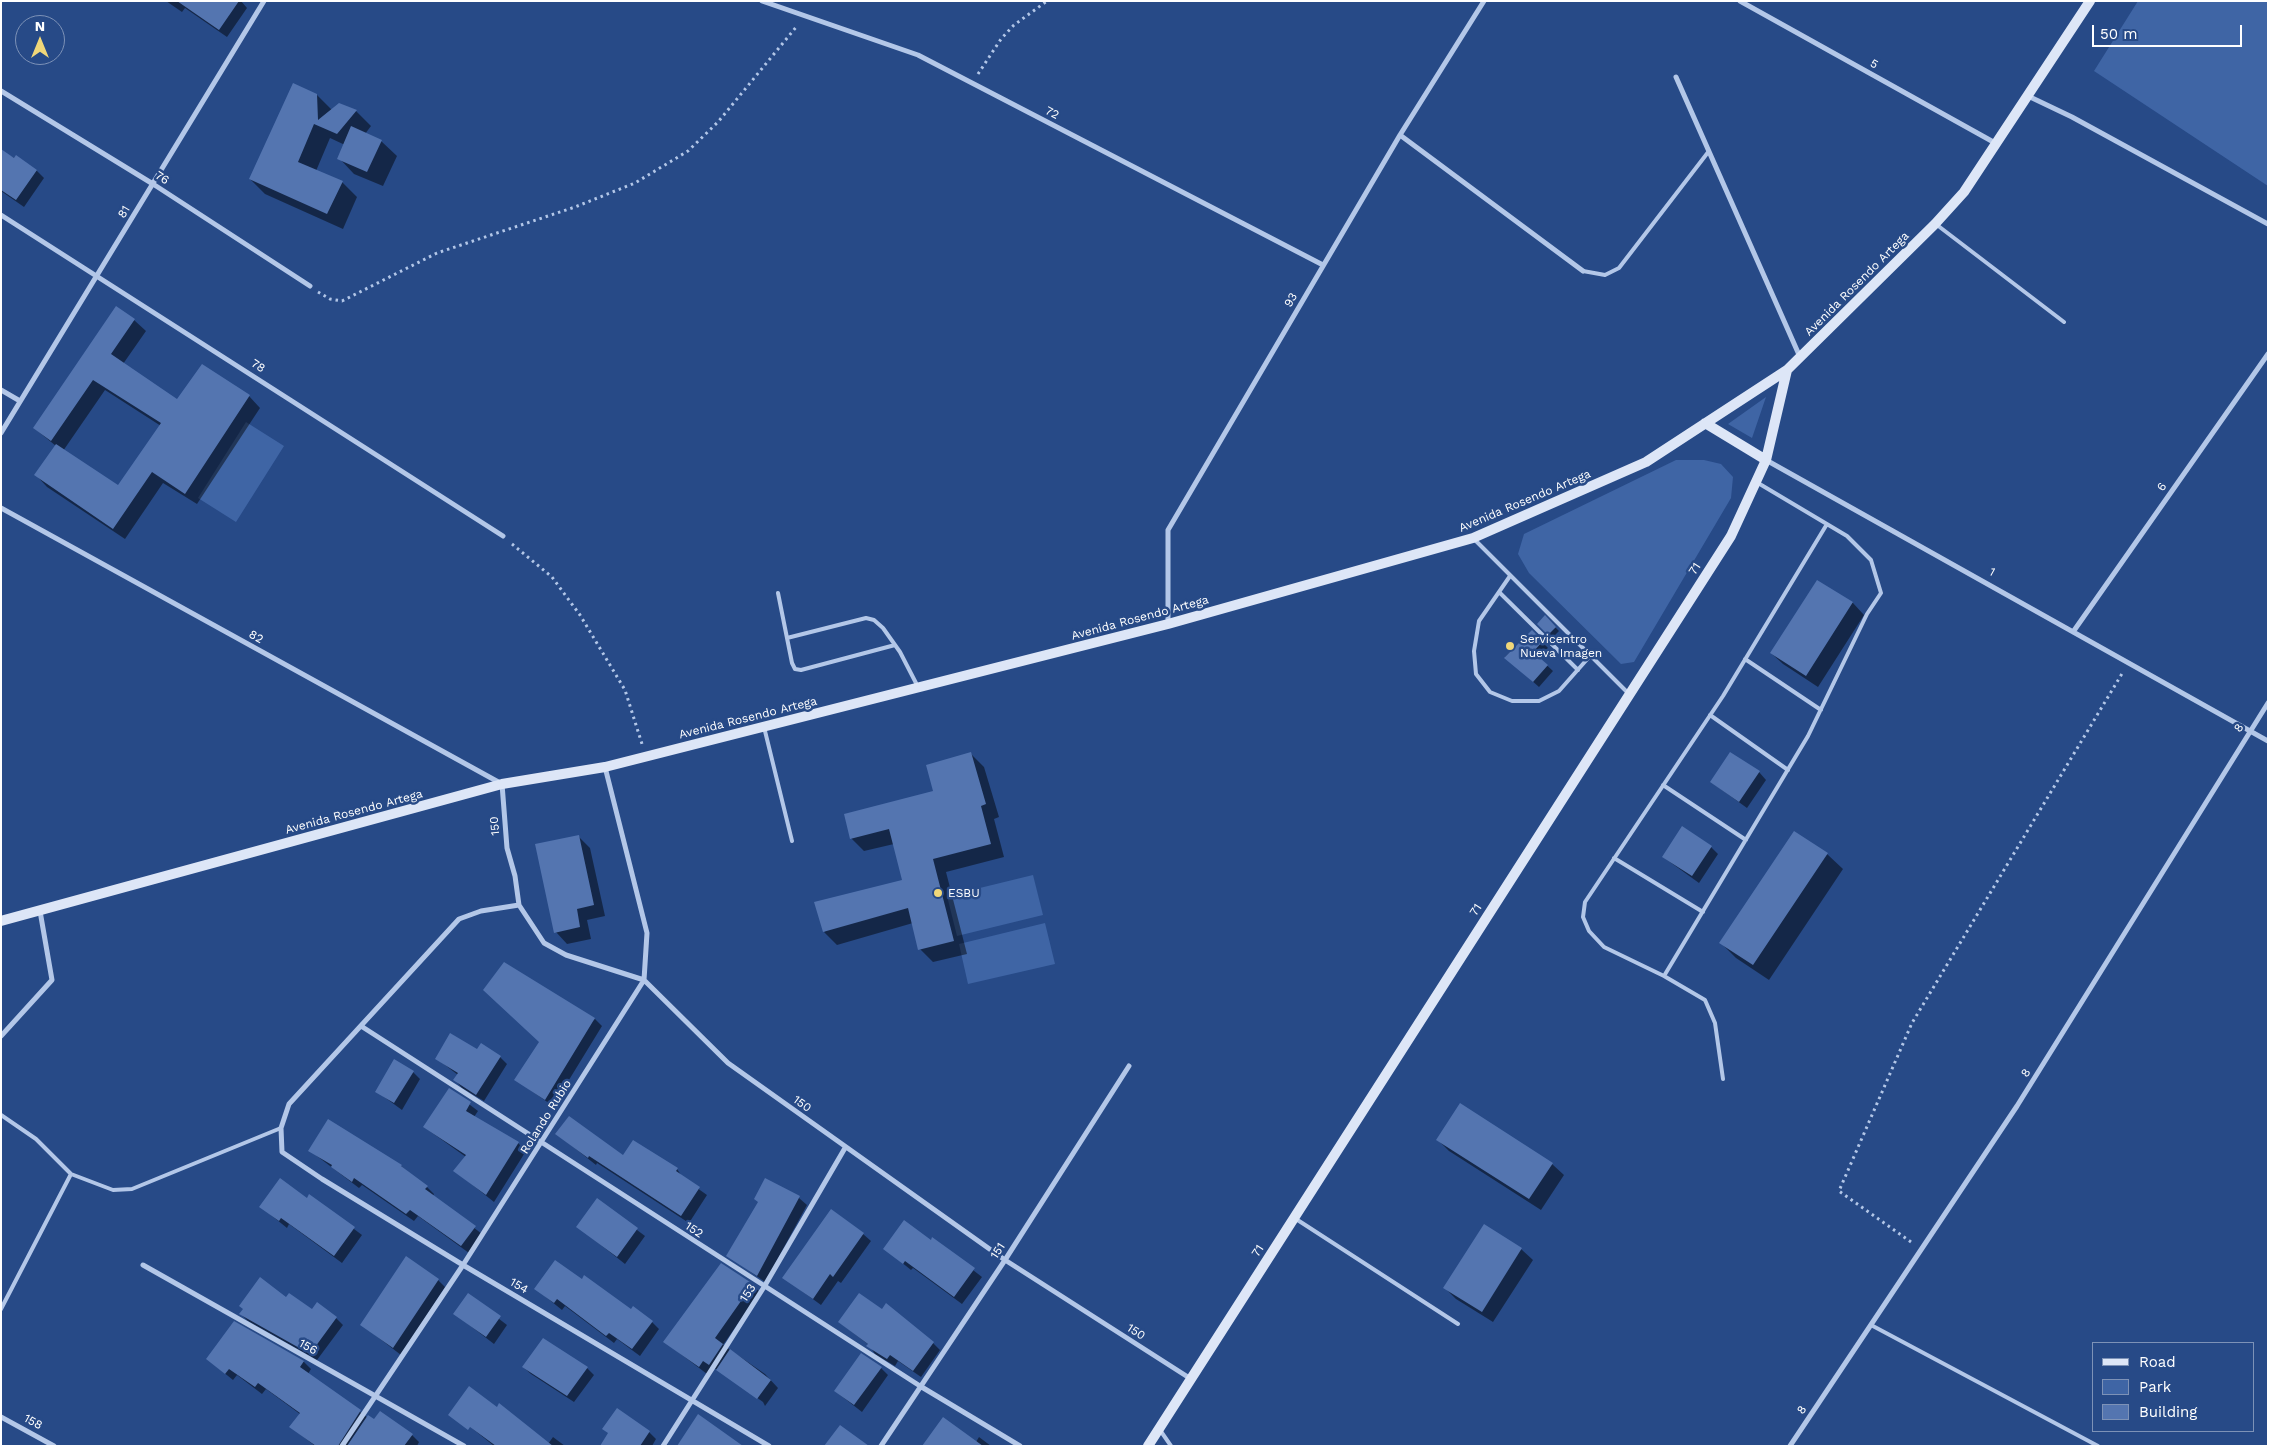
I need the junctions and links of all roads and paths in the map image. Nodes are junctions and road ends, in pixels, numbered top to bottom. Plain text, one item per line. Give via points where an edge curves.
1 (264, 1) edge
2 (762, 1) edge
3 (1047, 1) edge
4 (1484, 1) edge
5 (1740, 1) edge
6 (2090, 1) edge
7 (806, 16) junction
8 (1676, 77) dead end
9 (973, 83) junction
10 (1, 91) edge
11 (2028, 96) junction
12 (1400, 135) junction
13 (1998, 144) junction
14 (1709, 151) junction
15 (153, 184) junction
16 (1, 215) edge
17 (1935, 224) junction
18 (2268, 224) edge
19 (1324, 265) junction
20 (1583, 272) joint
21 (97, 275) junction
22 (310, 286) joint
23 (2064, 322) dead end
24 (2268, 354) edge
25 (1800, 357) junction
26 (1787, 370) junction
27 (1, 390) edge
28 (20, 401) junction
29 (1705, 423) junction
30 (1, 433) edge
31 (1766, 460) junction
32 (1756, 482) junction
33 (1, 508) edge
34 (1827, 524) junction
35 (503, 536) joint
36 (1473, 538) junction
37 (1510, 576) junction
38 (1499, 592) junction
39 (778, 593) dead end
40 (1168, 624) junction
41 (2073, 632) junction
42 (787, 638) junction
43 (895, 645) junction
44 (1590, 656) junction
45 (1745, 658) junction
46 (2128, 664) junction
47 (1578, 670) junction
48 (918, 688) junction
49 (1629, 694) junction
50 (2268, 703) edge
51 (1821, 710) junction
52 (1710, 716) junction
53 (764, 727) junction
54 (2249, 731) junction
55 (2268, 742) edge
56 (646, 757) junction
57 (605, 767) junction
58 (1788, 770) junction
59 (502, 784) junction
60 (1663, 785) junction
61 (1746, 840) junction
62 (792, 841) dead end
63 (1614, 858) junction
64 (519, 905) junction
65 (40, 911) junction
66 (1703, 912) junction
67 (1, 921) edge
68 (1664, 976) junction
69 (644, 980) junction
70 (361, 1026) junction
71 (1, 1036) edge
72 (1129, 1066) dead end
73 (1722, 1079) dead end
74 (1, 1115) edge
75 (281, 1128) junction
76 (541, 1144) junction
77 (845, 1148) junction
78 (71, 1174) junction
79 (1294, 1218) junction
80 (1922, 1250) junction
81 (1005, 1260) junction
82 (143, 1265) dead end
83 (463, 1265) junction
84 (764, 1287) junction
85 (1, 1309) edge
86 (1458, 1324) dead end
87 (1871, 1325) junction
88 (1191, 1379) junction
89 (920, 1386) junction
90 (374, 1395) junction
91 (692, 1399) junction
92 (1, 1417) edge
93 (1159, 1429) junction
94 (54, 1446) edge
95 (342, 1446) edge
96 (464, 1446) edge
97 (663, 1446) edge
98 (769, 1446) edge
99 (881, 1446) edge
100 (1020, 1446) edge
101 (1148, 1446) edge
102 (1172, 1446) edge
103 (1790, 1446) edge
104 (2098, 1446) edge

1 - 15 street, 81
2 - 7 street, 72
3 - 9 path via 1007,32
4 - 12 street, 93
5 - 13 street, 5
6 - 11 main road, Avenida Rosendo Artega
7 - 9 street, 72 via 918,55
7 - 22 path via 718,122 688,151 636,182 575,207 437,253 342,301 330,299
8 - 14 street
9 - 19 street, 72
10 - 15 street, 76
11 - 13 main road, Avenida Rosendo Artega
11 - 18 street
12 - 19 street, 93
12 - 20 street
13 - 17 main road, Avenida Rosendo Artega via 1964,192
14 - 20 lane via 1619,268 1604,275
14 - 25 street
15 - 21 street, 81
15 - 22 street, 76
16 - 21 street, 78
17 - 23 lane
17 - 25 main road, Avenida Rosendo Artega
19 - 40 street, 93 via 1168,530
21 - 28 street, 81
21 - 35 street, 78
24 - 41 street, 6
25 - 26 main road, Avenida Rosendo Artega
26 - 29 main road, Avenida Rosendo Artega
26 - 31 main road, 71
27 - 28 street
28 - 30 street, 81
29 - 31 main road, 1
29 - 36 main road, Avenida Rosendo Artega via 1646,462
31 - 32 main road, 71
31 - 41 street, 1
32 - 34 lane
32 - 49 main road, 71 via 1731,536
33 - 59 street, 82
34 - 45 lane
34 - 51 lane via 1847,536 1871,560 1881,593 1867,614
35 - 56 path via 552,577 580,614 626,690
36 - 37 lane
36 - 40 main road, Avenida Rosendo Artega
37 - 38 lane
37 - 44 lane
38 - 47 lane
38 - 47 lane via 1479,621 1474,651 1476,674 1490,692 1512,702 1539,702 1559,691
39 - 42 lane
40 - 48 main road, Avenida Rosendo Artega
41 - 46 street, 1
42 - 43 lane via 866,618 883,628
42 - 43 lane via 792,663 795,669 801,670
43 - 48 lane
44 - 47 lane
44 - 49 lane
45 - 51 lane
45 - 52 lane
46 - 54 street, 1
46 - 80 path via 1912,1023 1839,1191
48 - 53 main road, Avenida Rosendo Artega
49 - 79 main road, 71
50 - 54 street, 8
51 - 58 lane
52 - 58 lane
52 - 60 lane
53 - 56 main road, Avenida Rosendo Artega
53 - 62 lane
54 - 55 street, 1
54 - 80 street, 8 via 2017,1106
56 - 57 main road, Avenida Rosendo Artega
57 - 59 main road, Avenida Rosendo Artega
57 - 69 street, Rolando Rubio via 647,933
58 - 61 lane
59 - 64 street, 150 via 507,848
59 - 65 main road, Avenida Rosendo Artega
60 - 61 lane
60 - 63 lane
61 - 66 lane
63 - 66 lane
63 - 68 lane via 1585,902 1583,917 1588,931 1604,947
64 - 69 street, 150 via 544,943 566,955
64 - 70 street via 482,911 459,919
65 - 67 main road, Avenida Rosendo Artega
65 - 71 street via 52,980
66 - 68 lane
68 - 73 lane via 1705,1000 1715,1023
69 - 76 street, Rolando Rubio
69 - 77 street, 150 via 728,1063
70 - 75 street via 289,1104
70 - 76 street, 152
72 - 81 street, 151
74 - 78 lane via 36,1139
75 - 78 lane via 132,1190 113,1190
75 - 83 street, 154 via 282,1152
76 - 83 street, Rolando Rubio
76 - 84 street, 152
77 - 81 street, 150
77 - 84 street, 153
78 - 85 lane
79 - 86 lane
79 - 88 main road, 71
80 - 87 street, 8
81 - 88 street, 150
81 - 89 street, 151
82 - 90 street, 156
83 - 90 street, Rolando Rubio
83 - 91 street, 154
84 - 89 street, 152
84 - 91 street, 153
87 - 103 street, 8
87 - 104 lane
88 - 93 main road, 71
89 - 99 street, 151
89 - 100 street, 152
90 - 95 street, Rolando Rubio
90 - 96 street, 156
91 - 97 street, 153
91 - 98 street, 154
92 - 94 street, 158
93 - 101 main road, 71
93 - 102 lane

